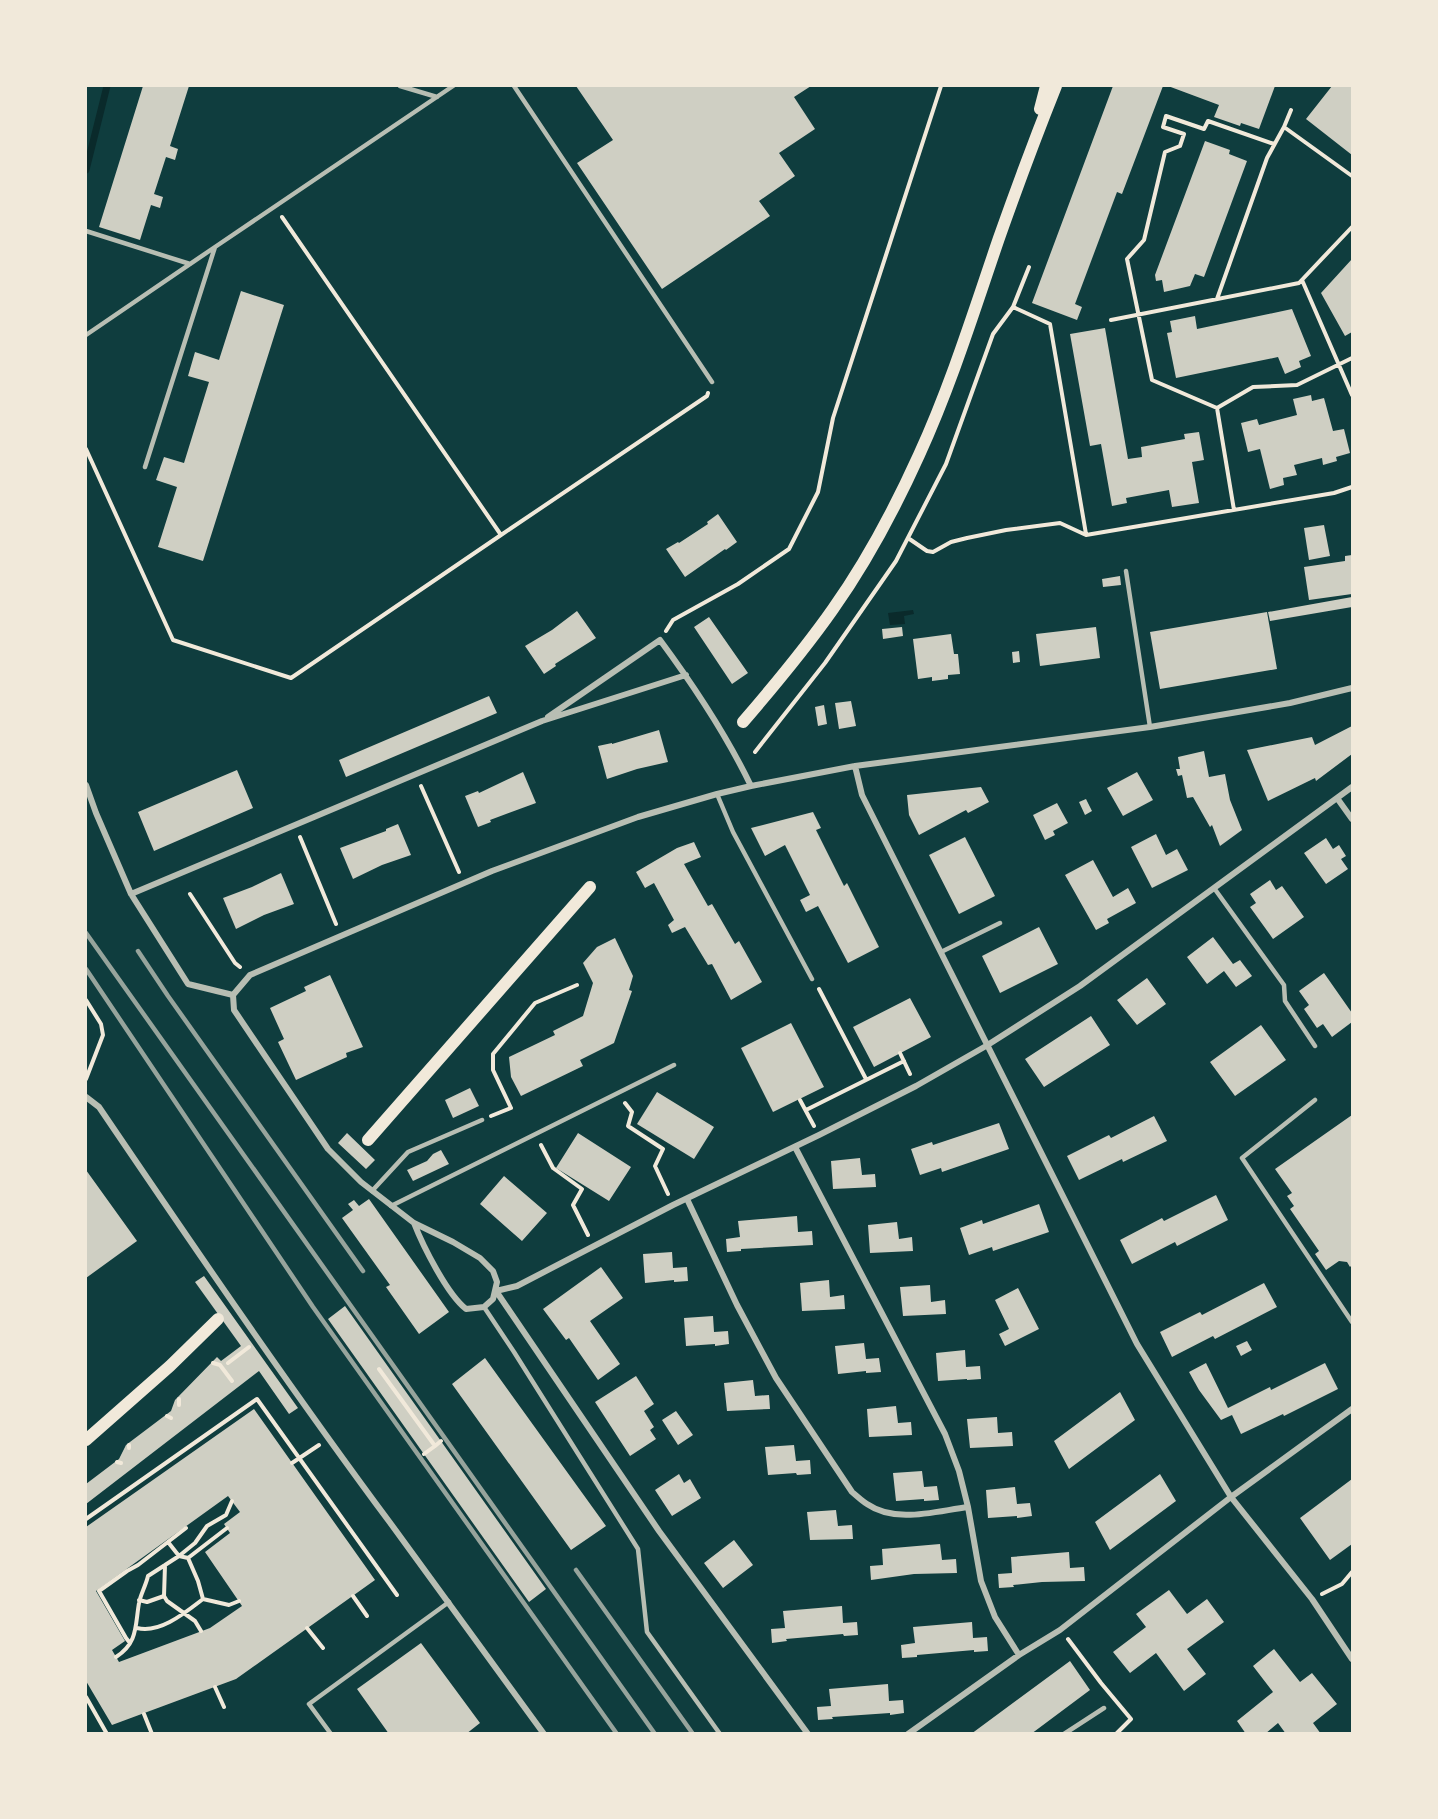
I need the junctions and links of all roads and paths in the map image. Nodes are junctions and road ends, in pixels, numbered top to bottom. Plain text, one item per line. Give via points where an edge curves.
1 (400, 86) edge
2 (453, 86) edge
3 (514, 86) edge
4 (941, 86) edge
5 (1046, 86) edge
6 (1056, 86) edge
7 (437, 97) junction
8 (1291, 110) dead end
9 (1284, 127) junction
10 (1274, 144) junction
11 (1029, 153) junction
12 (1353, 176) edge
13 (275, 207) junction
14 (1353, 227) edge
15 (86, 231) edge
16 (215, 247) junction
17 (190, 264) junction
18 (1302, 280) junction
19 (1217, 299) junction
20 (1013, 307) dead end
21 (1138, 314) junction
22 (1110, 320) dead end
23 (86, 335) edge
24 (1353, 358) edge
25 (1339, 364) junction
26 (712, 381) joint
27 (1353, 395) edge
28 (1217, 408) junction
29 (86, 449) edge
30 (145, 467) dead end
31 (1353, 487) edge
32 (1234, 510) junction
33 (501, 535) junction
34 (1086, 535) junction
35 (908, 538) dead end
36 (1126, 571) dead end
37 (660, 640) junction
38 (686, 675) junction
39 (1353, 688) edge
40 (542, 721) junction
41 (743, 722) dead end
42 (1150, 727) junction
43 (855, 766) junction
44 (416, 774) junction
45 (86, 785) edge
46 (751, 786) junction
47 (1353, 787) edge
48 (717, 794) junction
49 (1337, 798) junction
50 (1353, 819) edge
51 (295, 825) junction
52 (463, 883) junction
53 (590, 887) dead end
54 (1214, 888) junction
55 (131, 894) junction
56 (190, 894) dead end
57 (1000, 923) dead end
58 (341, 936) junction
59 (941, 952) junction
60 (250, 975) junction
61 (812, 979) joint
62 (576, 986) dead end
63 (233, 995) junction
64 (86, 1000) edge
65 (986, 1046) junction
66 (1315, 1046) dead end
67 (900, 1053) dead end
68 (904, 1061) junction
69 (674, 1065) dead end
70 (866, 1078) junction
71 (86, 1079) edge
72 (916, 1086) junction
73 (618, 1093) junction
74 (86, 1097) edge
75 (800, 1100) dead end
76 (1315, 1101) dead end
77 (806, 1110) junction
78 (482, 1120) joint
79 (535, 1134) junction
80 (819, 1135) junction
81 (368, 1140) dead end
82 (795, 1147) junction
83 (372, 1191) junction
84 (687, 1198) junction
85 (673, 1205) junction
86 (391, 1206) junction
87 (414, 1223) junction
88 (593, 1246) junction
89 (496, 1291) junction
90 (484, 1307) junction
91 (218, 1319) dead end
92 (1353, 1322) edge
93 (249, 1347) dead end
94 (213, 1363) dead end
95 (228, 1363) dead end
96 (379, 1369) dead end
97 (232, 1381) dead end
98 (179, 1399) dead end
99 (179, 1405) dead end
100 (1353, 1409) edge
101 (86, 1440) edge
102 (441, 1441) dead end
103 (320, 1445) dead end
104 (435, 1446) junction
105 (424, 1454) dead end
106 (300, 1458) junction
107 (292, 1463) dead end
108 (1231, 1497) junction
109 (232, 1501) dead end
110 (968, 1507) junction
111 (86, 1519) edge
112 (186, 1528) dead end
113 (227, 1528) dead end
114 (168, 1542) junction
115 (179, 1556) junction
116 (188, 1558) junction
117 (165, 1565) junction
118 (1353, 1572) edge
119 (397, 1594) dead end
120 (164, 1596) junction
121 (352, 1596) dead end
122 (203, 1599) junction
123 (1311, 1599) junction
124 (139, 1600) junction
125 (239, 1601) dead end
126 (449, 1602) junction
127 (184, 1613) junction
128 (367, 1616) dead end
129 (137, 1628) junction
130 (307, 1628) dead end
131 (1060, 1630) junction
132 (201, 1631) dead end
133 (130, 1643) junction
134 (323, 1648) dead end
135 (1019, 1655) junction
136 (1353, 1659) edge
137 (124, 1661) dead end
138 (215, 1687) dead end
139 (86, 1697) edge
140 (224, 1707) dead end
141 (1104, 1708) dead end
142 (144, 1713) dead end
143 (107, 1734) edge
144 (152, 1734) edge
145 (330, 1734) edge
146 (544, 1734) edge
147 (720, 1734) edge
148 (808, 1734) edge
149 (908, 1734) edge
150 (1064, 1734) edge
151 (1116, 1734) edge

1 - 7 lane
2 - 7 lane
3 - 26 lane
4 - 37 path via 833,418 818,492 789,549 738,585 673,620
5 - 11 main road
6 - 11 main road
7 - 13 lane
8 - 9 path
9 - 10 path
9 - 12 path
10 - 19 path
10 - 21 path via 1208,121 1204,129 1166,116 1163,127 1184,134 1180,146 1165,152 1144,240 1127,259
11 - 41 main road via 934,421 906,484 835,607
13 - 16 lane
13 - 33 path
14 - 18 path
15 - 17 lane
16 - 17 lane
16 - 30 lane
17 - 23 lane
18 - 19 path
18 - 25 path
19 - 21 path
20 - 34 path via 1050,324
21 - 22 path
21 - 28 path via 1152,380
24 - 25 path
25 - 27 path
25 - 28 path via 1297,384 1253,387
26 - 33 path via 707,396
28 - 32 path
29 - 33 path via 173,640 291,678
31 - 32 path
32 - 34 path
34 - 35 path via 1060,523 967,538 933,552
36 - 42 lane
37 - 38 street
37 - 40 street
38 - 40 street
38 - 46 street
39 - 42 street
40 - 44 street
42 - 43 street
43 - 46 street
43 - 59 street via 862,795
44 - 51 street
44 - 52 path
45 - 55 street
46 - 48 street
47 - 49 street
48 - 52 street via 638,817
48 - 61 lane via 733,832
49 - 50 street
49 - 54 street
51 - 55 street
51 - 58 path
52 - 58 street
53 - 81 main road
54 - 65 street via 1080,986
54 - 66 lane via 1284,985 1285,1001
55 - 63 street via 188,984
56 - 60 path via 235,963
57 - 59 lane
58 - 60 street
59 - 65 street
60 - 63 street
61 - 70 path
62 - 78 path via 535,1004 493,1054 493,1070 511,1108
63 - 83 street via 234,1010 328,1149
64 - 71 path via 101,1024 103,1035
65 - 72 street
65 - 108 street via 1137,1344
67 - 68 path
68 - 70 path
68 - 72 path
69 - 73 lane
70 - 77 path
72 - 80 street
73 - 79 lane
73 - 85 path via 632,1112 628,1126 663,1149 655,1166
74 - 126 street via 99,1107 259,1340
75 - 77 path
76 - 92 lane via 1242,1158
77 - 80 path
78 - 83 lane via 408,1152
79 - 86 lane
79 - 88 path via 554,1167 582,1188 573,1205
80 - 82 street
82 - 84 street
82 - 110 street via 945,1434
83 - 86 street
84 - 85 street
84 - 110 street via 776,1378 852,1492 868,1505 903,1516
85 - 88 street
86 - 87 street
87 - 89 street via 480,1258 493,1270
87 - 90 street via 457,1302 466,1309
88 - 89 street via 517,1286
89 - 90 street
89 - 148 street via 659,1531
90 - 147 lane via 638,1549 647,1632
91 - 101 main road
93 - 95 path
94 - 97 path via 220,1365
96 - 104 path
98 - 99 path
100 - 108 street
102 - 104 path
103 - 106 path
104 - 105 path
106 - 107 path
106 - 111 path via 258,1399
106 - 119 path
108 - 123 street
108 - 131 street
109 - 115 path via 226,1515 207,1526
110 - 135 street via 981,1581 995,1617
112 - 114 path
113 - 116 path
114 - 115 path
114 - 133 path via 99,1591
115 - 116 path
115 - 117 path
116 - 122 path
117 - 120 path
117 - 124 path via 148,1576
118 - 123 path via 1341,1584
120 - 124 path via 147,1602
120 - 127 path
121 - 128 path
122 - 125 path via 229,1605
122 - 127 path
123 - 136 street
124 - 129 path
126 - 145 lane via 309,1704
126 - 146 street
127 - 129 path via 174,1621 144,1630
127 - 132 path
129 - 133 path
130 - 134 path
131 - 135 street
131 - 151 path via 1131,1719
133 - 137 path via 118,1656
135 - 149 street
138 - 140 path
139 - 143 path
141 - 150 lane
142 - 144 path

